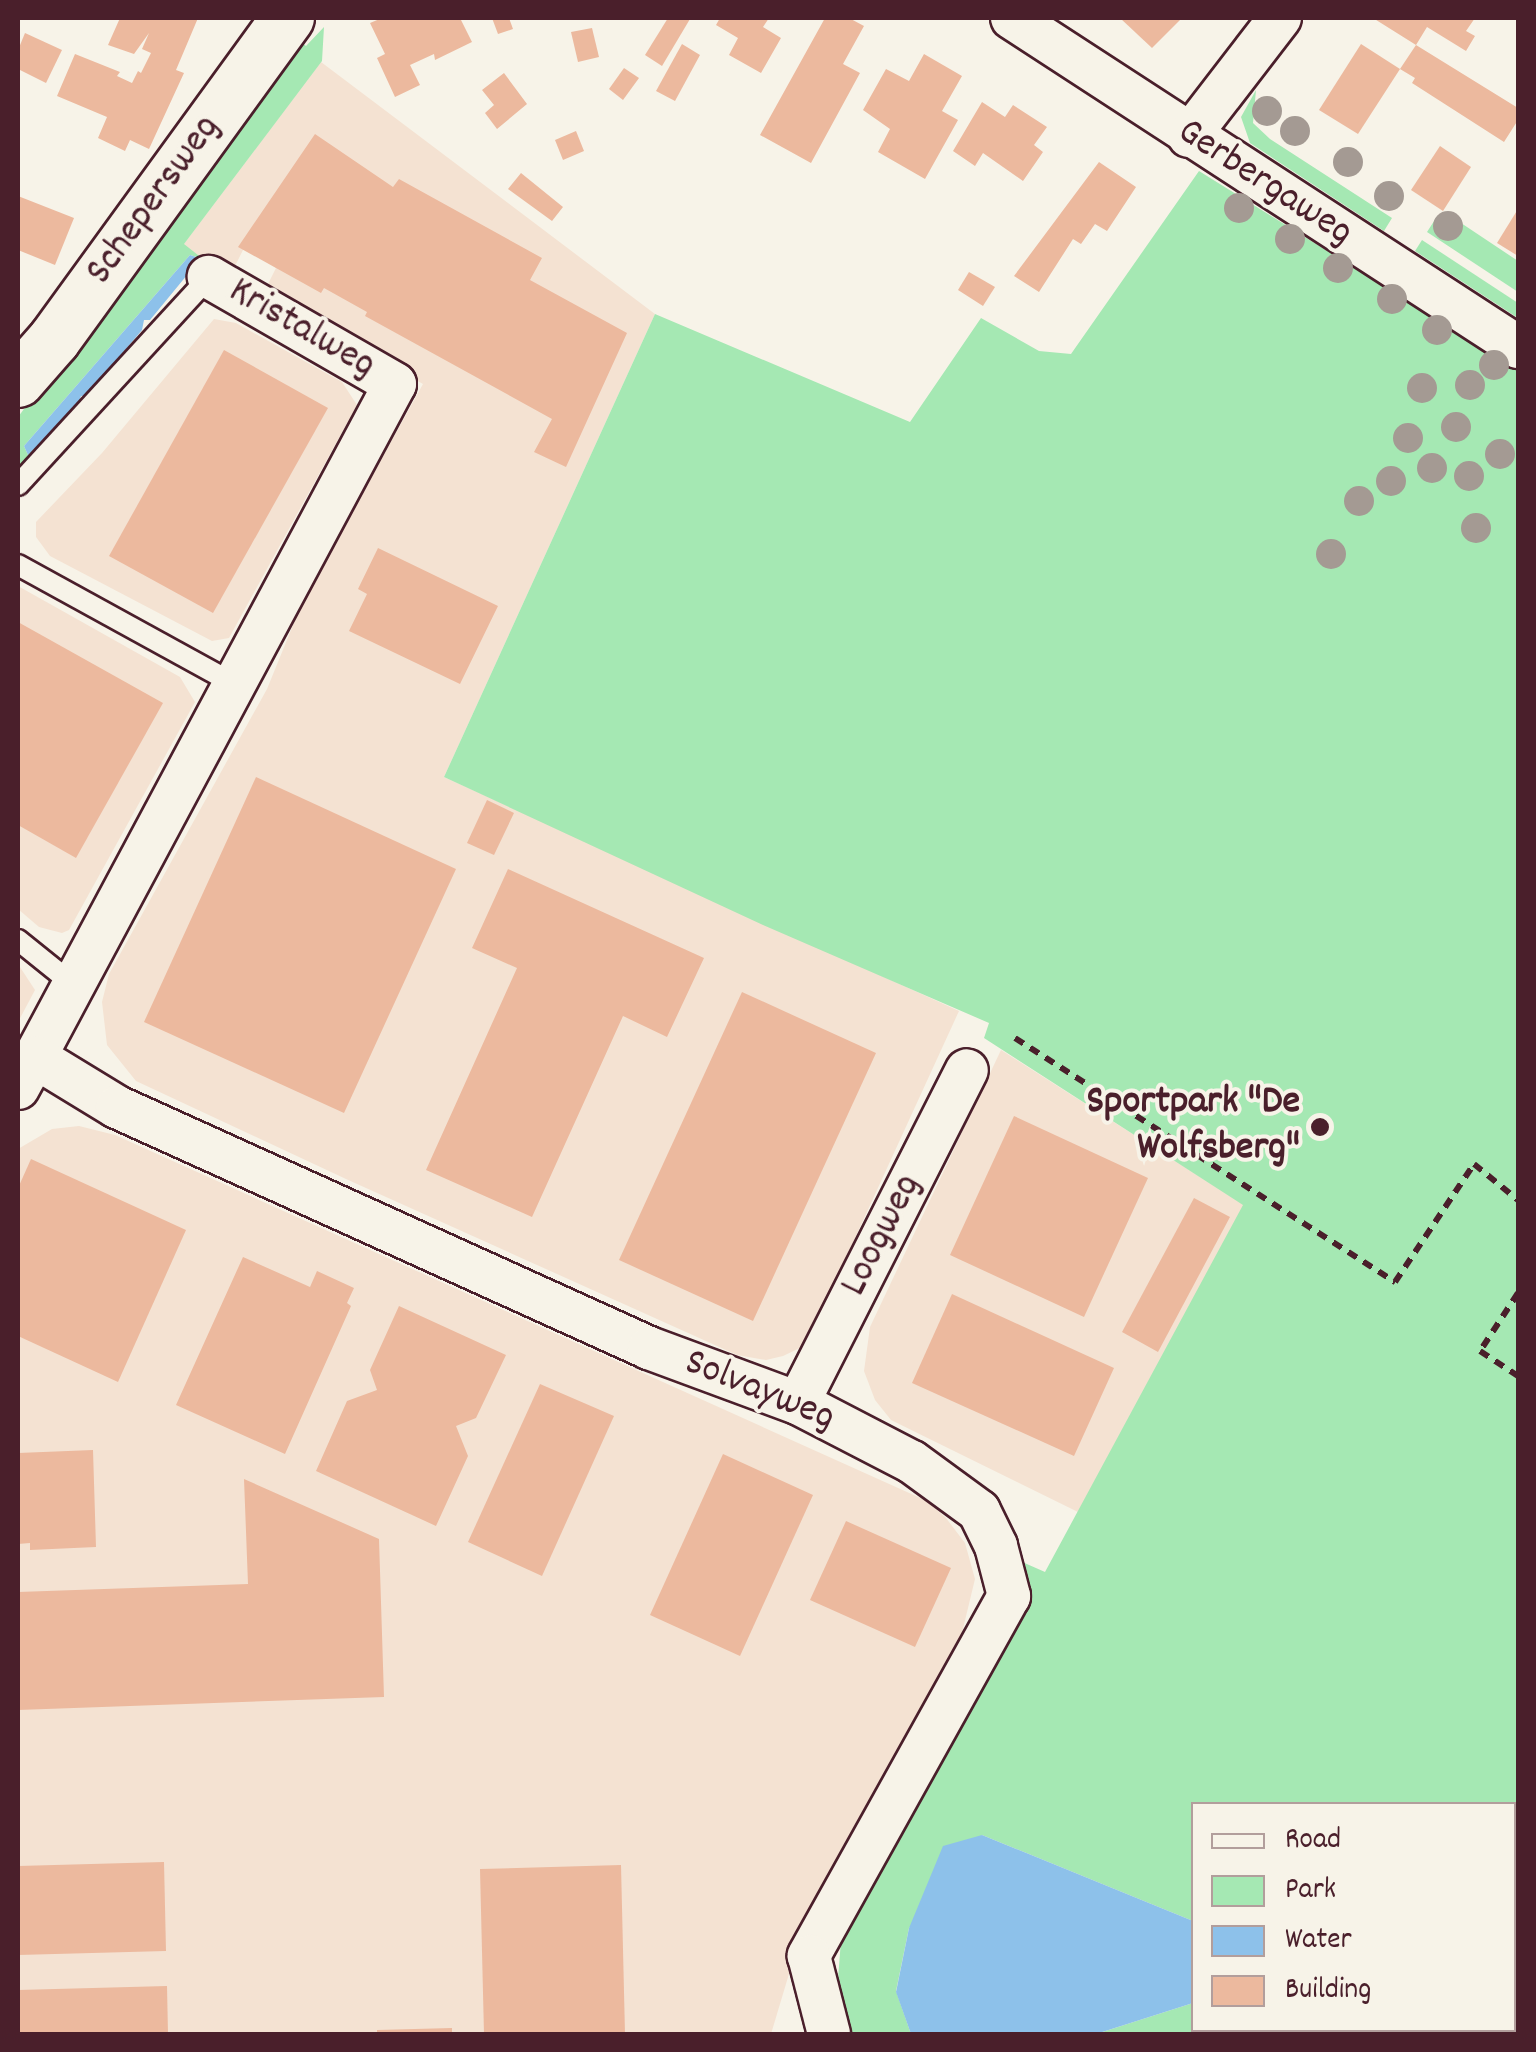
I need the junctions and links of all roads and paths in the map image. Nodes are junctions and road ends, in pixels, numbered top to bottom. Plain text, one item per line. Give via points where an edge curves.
1 (288, 18) edge
2 (1012, 18) edge
3 (1280, 18) edge
4 (1189, 136) junction
5 (209, 277) joint
6 (1518, 347) edge
7 (18, 381) edge
8 (18, 485) edge
9 (18, 565) edge
10 (236, 685) junction
11 (18, 940) edge
12 (75, 986) junction
13 (1015, 1038) dead end
14 (968, 1070) dead end
15 (26, 1072) edge
16 (1518, 1200) edge
17 (1518, 1293) edge
18 (1518, 1376) edge
19 (798, 1403) junction
20 (829, 2034) edge

1 - 7 street, Schepersweg
2 - 4 street, Gerbergaweg
3 - 4 street
4 - 6 street, Gerbergaweg
5 - 8 lane, Kristalweg
5 - 10 street, Kristalweg via 395,384
9 - 10 lane
10 - 12 street, Kristalweg
11 - 12 lane
12 - 15 street, Kristalweg
13 - 16 path via 1395,1282 1474,1164
14 - 19 street, Loogweg
15 - 19 street, Solvayweg via 649,1348
17 - 18 path via 1480,1351
19 - 20 street, Solvayweg via 912,1462 979,1512 1008,1596 810,1956

